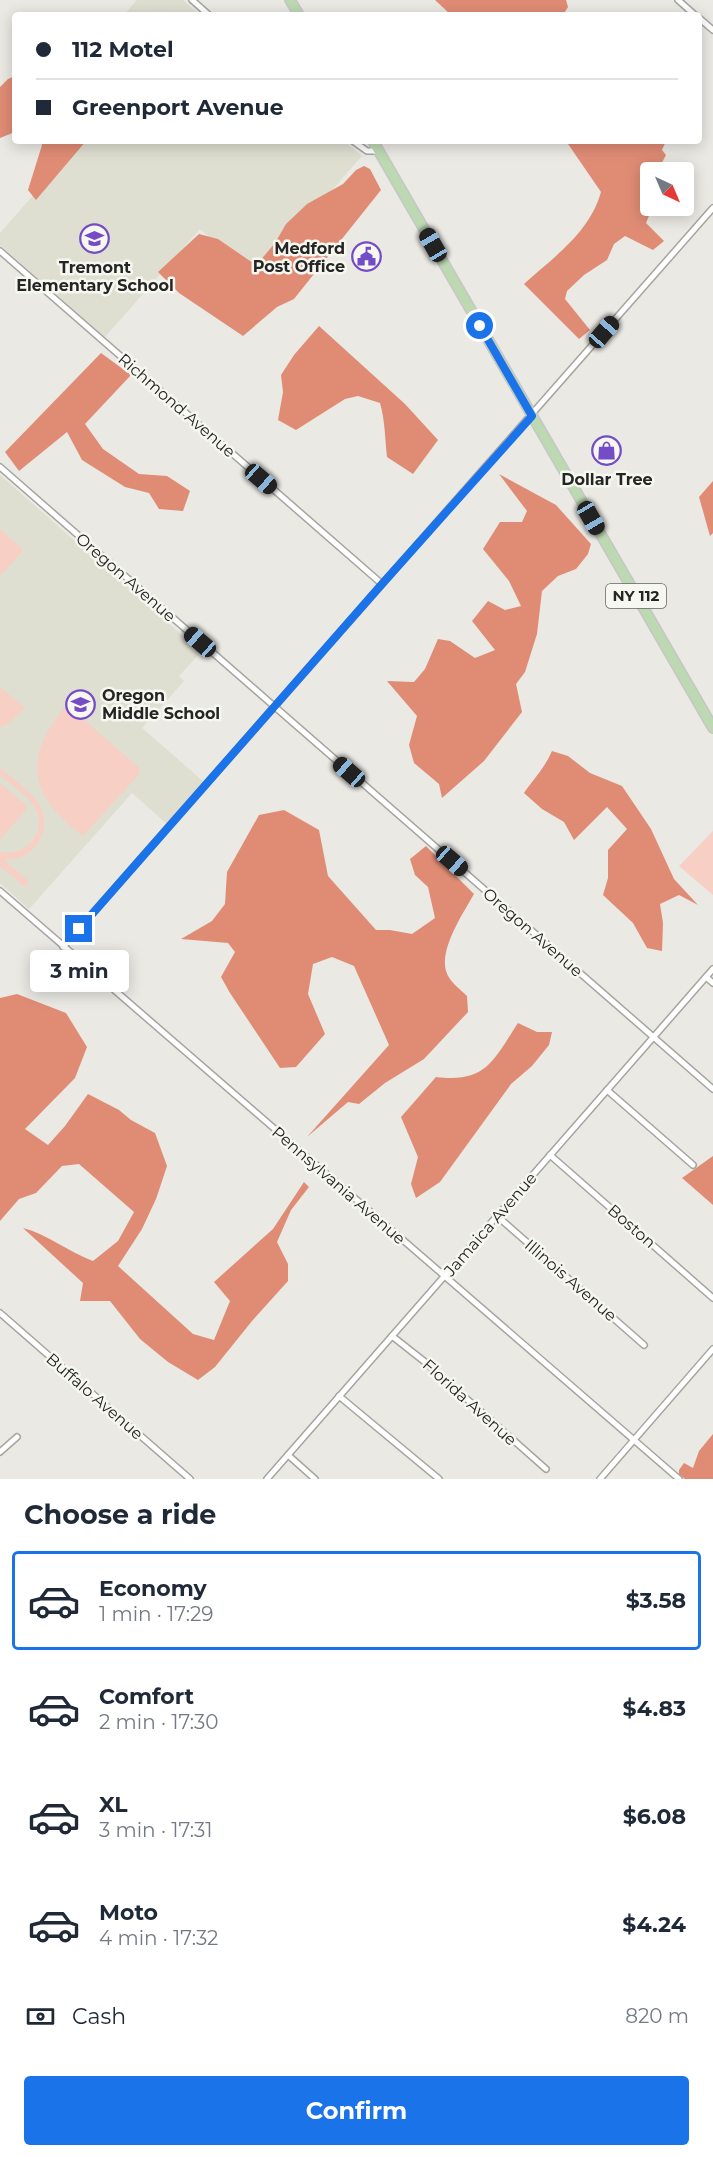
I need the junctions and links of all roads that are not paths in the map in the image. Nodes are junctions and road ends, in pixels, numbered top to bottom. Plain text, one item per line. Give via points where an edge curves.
1 (192, 0) edge
2 (678, 0) edge
3 (206, 12) edge
4 (692, 12) edge
5 (357, 144) edge
6 (374, 144) edge
7 (378, 151) junction
8 (713, 208) edge
9 (0, 251) edge
10 (532, 416) junction
11 (0, 467) edge
12 (382, 584) junction
13 (275, 707) junction
14 (713, 728) edge
15 (0, 891) edge
16 (63, 947) junction
17 (713, 969) edge
18 (706, 977) junction
19 (713, 983) edge
20 (653, 1037) junction
21 (713, 1089) edge
22 (607, 1090) junction
23 (550, 1155) junction
24 (693, 1166) dead end
25 (497, 1216) junction
26 (444, 1276) junction
27 (713, 1298) edge
28 (0, 1313) edge
29 (392, 1336) junction
30 (644, 1345) dead end
31 (713, 1349) edge
32 (339, 1396) junction
33 (18, 1437) dead end
34 (634, 1439) junction
35 (0, 1452) edge
36 (288, 1455) junction
37 (546, 1469) dead end
38 (190, 1479) edge
39 (267, 1479) edge
40 (315, 1479) edge
41 (439, 1479) edge
42 (600, 1479) edge
43 (679, 1479) edge

1 - 3 street
2 - 4 street
5 - 7 street via 367,152
6 - 7 main road, NY 112
7 - 10 main road, NY 112
8 - 10 street
9 - 12 street, Richmond Avenue
10 - 12 street
10 - 14 main road, NY 112
11 - 13 street, Oregon Avenue
12 - 13 street
13 - 16 street
13 - 20 street, Oregon Avenue
15 - 16 street, Pennsylvania Avenue
16 - 26 street, Pennsylvania Avenue
17 - 18 street, Jamaica Avenue
18 - 19 street
18 - 20 street, Jamaica Avenue
20 - 21 street, Oregon Avenue
20 - 22 street, Jamaica Avenue
22 - 23 street, Jamaica Avenue
22 - 24 street
23 - 25 street, Jamaica Avenue
23 - 27 street, Boston
25 - 26 street, Jamaica Avenue
25 - 30 street, Illinois Avenue
26 - 29 street, Jamaica Avenue
26 - 34 street, Pennsylvania Avenue
28 - 38 street, Buffalo Avenue
29 - 32 street, Jamaica Avenue
29 - 37 street, Florida Avenue
31 - 34 street
32 - 36 street, Jamaica Avenue
32 - 41 street
33 - 35 street
34 - 42 street
34 - 43 street, Pennsylvania Avenue
36 - 39 street, Jamaica Avenue
36 - 40 street

